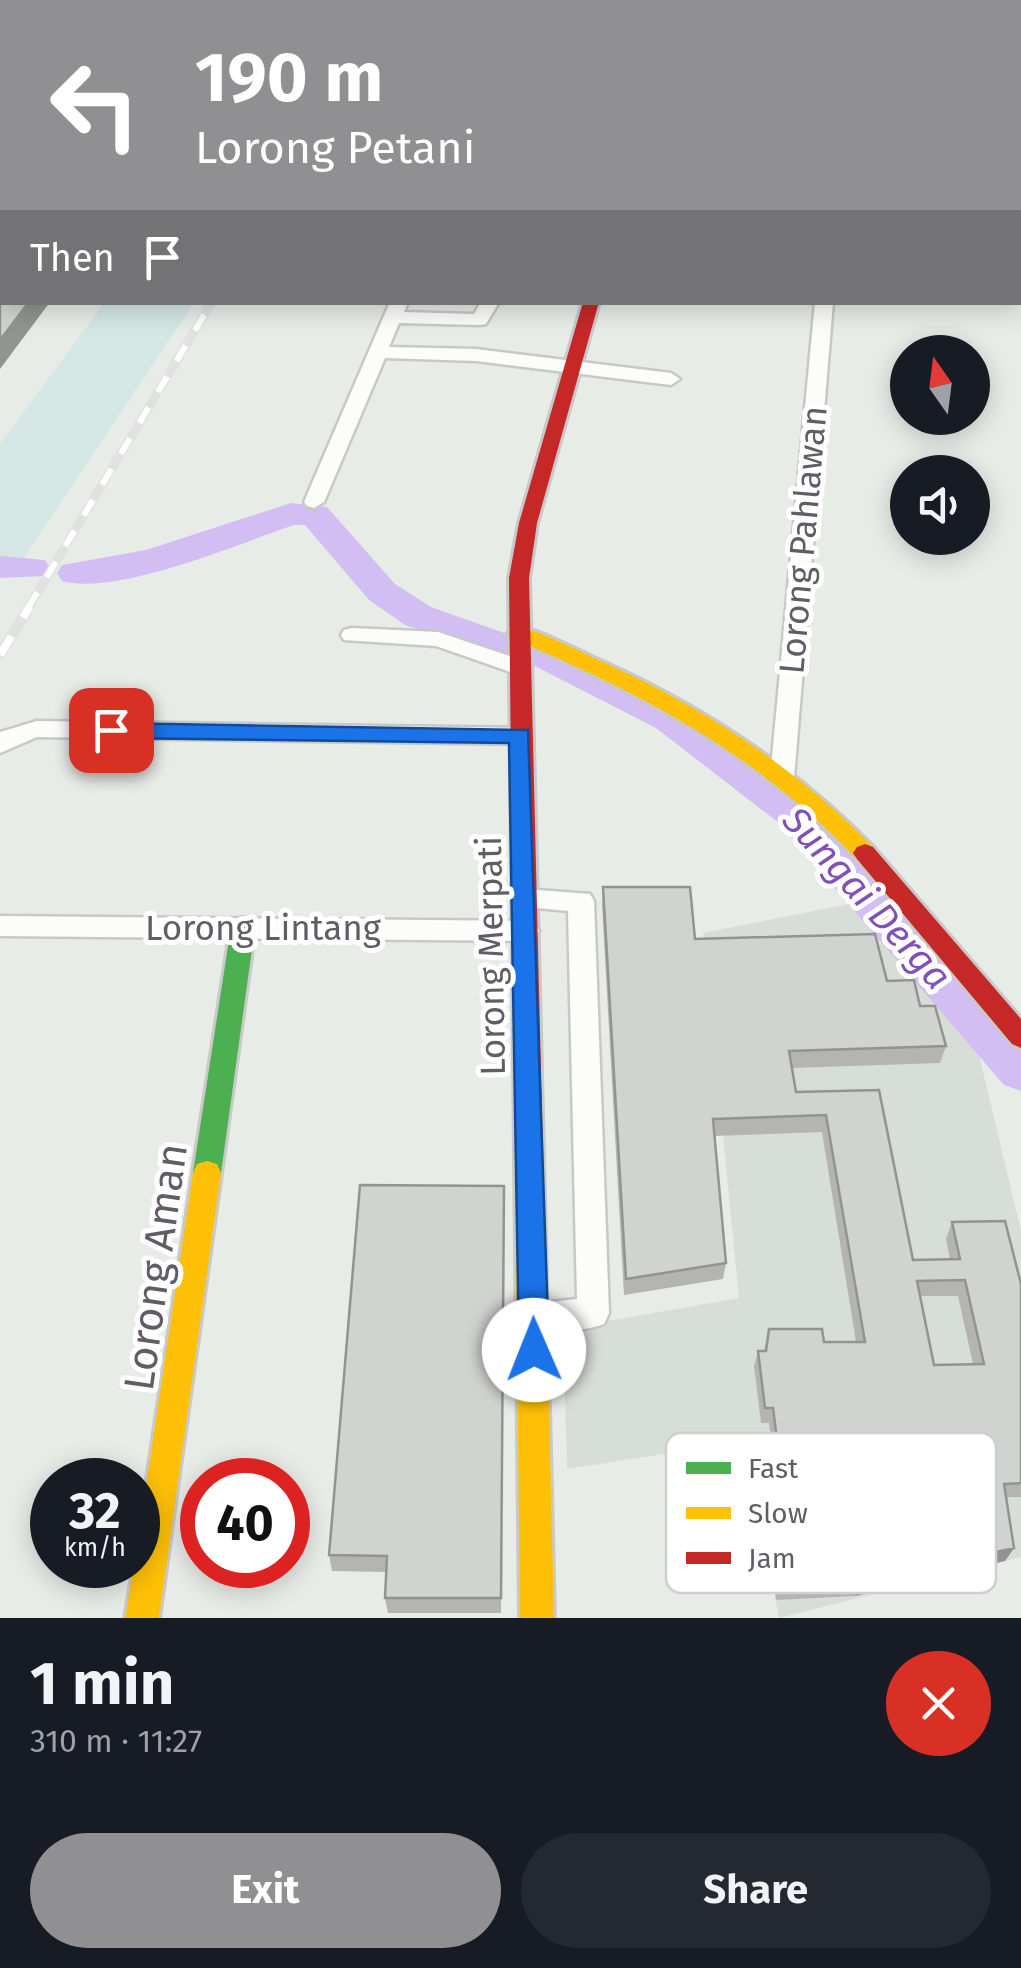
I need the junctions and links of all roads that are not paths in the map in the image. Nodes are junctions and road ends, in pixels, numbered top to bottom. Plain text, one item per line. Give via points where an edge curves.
1 (488, 305) edge
2 (590, 305) edge
3 (824, 305) edge
4 (396, 310) edge
5 (376, 352) junction
6 (572, 368) junction
7 (671, 379) dead end
8 (314, 502) dead end
9 (518, 632) junction
10 (352, 634) dead end
11 (519, 667) junction
12 (520, 736) junction
13 (0, 745) edge
14 (782, 778) junction
15 (525, 899) junction
16 (0, 926) edge
17 (243, 927) junction
18 (526, 930) junction
19 (1021, 1038) edge
20 (534, 1316) junction
21 (142, 1618) edge
22 (537, 1618) edge

1 - 4 street via 480,320
2 - 6 street, Lorong Merpati
3 - 14 street, Lorong Pahlawan
4 - 5 street
5 - 6 street
5 - 8 street
6 - 7 street
6 - 9 street, Lorong Merpati via 522,549
9 - 11 street, Lorong Merpati
9 - 14 street via 654,693
10 - 11 street via 438,639
11 - 12 street, Lorong Merpati
12 - 13 street via 37,729
12 - 15 street, Lorong Merpati
14 - 19 street via 832,818
15 - 18 street, Lorong Merpati
15 - 20 street via 580,901 593,1313
16 - 17 street, Lorong Lintang
17 - 18 street, Lorong Lintang
17 - 21 street, Lorong Aman
18 - 20 street, Lorong Merpati
20 - 22 street, Lorong Merpati

